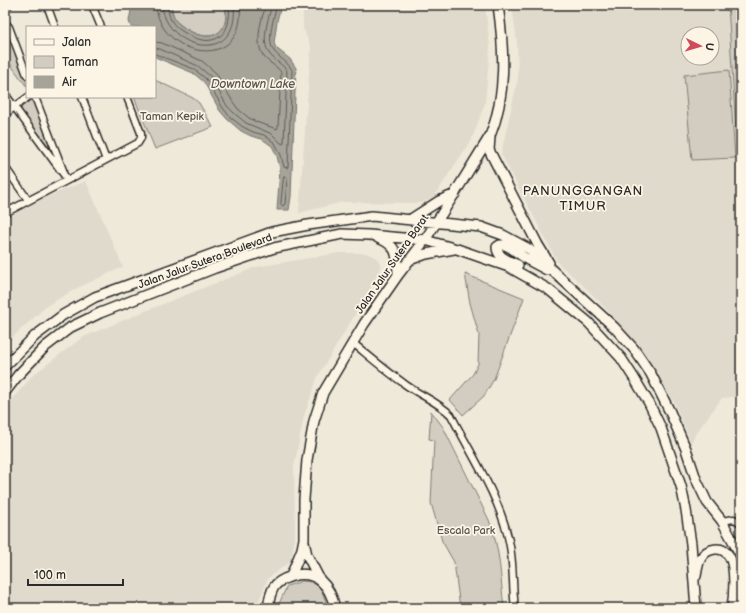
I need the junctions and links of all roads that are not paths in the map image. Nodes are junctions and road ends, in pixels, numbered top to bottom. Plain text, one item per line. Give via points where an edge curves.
1 (9, 5) edge
2 (47, 5) edge
3 (92, 5) edge
4 (498, 5) edge
5 (5, 8) edge
6 (5, 22) edge
7 (55, 26) edge
8 (101, 26) edge
9 (26, 72) edge
10 (5, 94) edge
11 (27, 98) edge
12 (35, 98) edge
13 (82, 98) edge
14 (127, 98) edge
15 (14, 107) junction
16 (5, 114) edge
17 (490, 136) junction
18 (106, 160) junction
19 (5, 167) edge
20 (67, 179) junction
21 (455, 193) junction
22 (28, 200) junction
23 (5, 213) edge
24 (411, 219) junction
25 (436, 222) junction
26 (369, 235) junction
27 (425, 240) junction
28 (457, 249) junction
29 (411, 259) junction
30 (398, 276) junction
31 (558, 276) junction
32 (548, 289) junction
33 (352, 343) junction
34 (5, 365) edge
35 (5, 392) edge
36 (722, 521) junction
37 (741, 523) edge
38 (304, 539) junction
39 (741, 559) edge
40 (291, 576) junction
41 (321, 581) junction
42 (694, 583) junction
43 (268, 608) edge
44 (335, 608) edge
45 (515, 608) edge
46 (696, 608) edge
47 (732, 608) edge

1 - 5 street
2 - 7 street
3 - 8 street
4 - 17 main road, Jalan Jalur Sutera Barat via 503,40 503,66 499,110
6 - 9 street
10 - 15 street
11 - 15 street
12 - 20 street
13 - 18 street
14 - 18 street via 141,138 138,143
15 - 16 street
15 - 20 street
17 - 21 main road, Jalan Jalur Sutera Barat
17 - 31 main road via 489,150 538,245
18 - 20 street
19 - 22 street
20 - 22 street
21 - 24 main road
21 - 25 main road, Jalan Jalur Sutera Barat
22 - 23 street
24 - 25 main road, Jalan Jalur Sutera Boulevard
24 - 34 main road, Jalan Jalur Sutera Boulevard via 372,216 272,232 95,297 63,315
25 - 27 main road, Jalan Jalur Sutera Barat
25 - 31 main road, Jalan Jalur Sutera Boulevard via 481,227 503,235 529,249
26 - 27 main road, Jalan Jalur Sutera Boulevard
26 - 30 main road via 389,242 396,253
26 - 35 main road, Jalan Jalur Sutera Boulevard via 342,234 274,248 100,313 72,327 45,347
27 - 28 main road, Jalan Jalur Sutera Boulevard
27 - 29 main road, Jalan Jalur Sutera Barat
28 - 29 main road
28 - 32 main road, Jalan Jalur Sutera Boulevard via 509,267
29 - 30 main road, Jalan Jalur Sutera Barat
30 - 33 main road, Jalan Jalur Sutera Barat
31 - 32 main road via 505,245 497,248 499,256 520,266
31 - 36 main road, Jalan Jalur Sutera Boulevard via 634,348 651,374 686,449 707,502
32 - 42 main road, Jalan Jalur Sutera Boulevard via 588,322 621,358 649,403 661,428 681,486
33 - 38 main road, Jalan Jalur Sutera Barat via 323,393 314,421 307,460
33 - 45 street via 402,383 430,398 451,416 493,494 502,519 509,541
36 - 37 street via 734,519
36 - 39 main road, Jalan Jalur Sutera Boulevard
38 - 40 main road, Jalan Jalur Sutera Barat
38 - 41 main road, Jalan Jalur Sutera Barat via 307,555
40 - 41 main road via 303,574
40 - 43 main road via 274,586
41 - 44 main road, Jalan Jalur Sutera Barat via 329,591
42 - 46 main road, Jalan Jalur Sutera Boulevard
42 - 47 main road via 700,558 715,548 723,550 729,556 732,566

